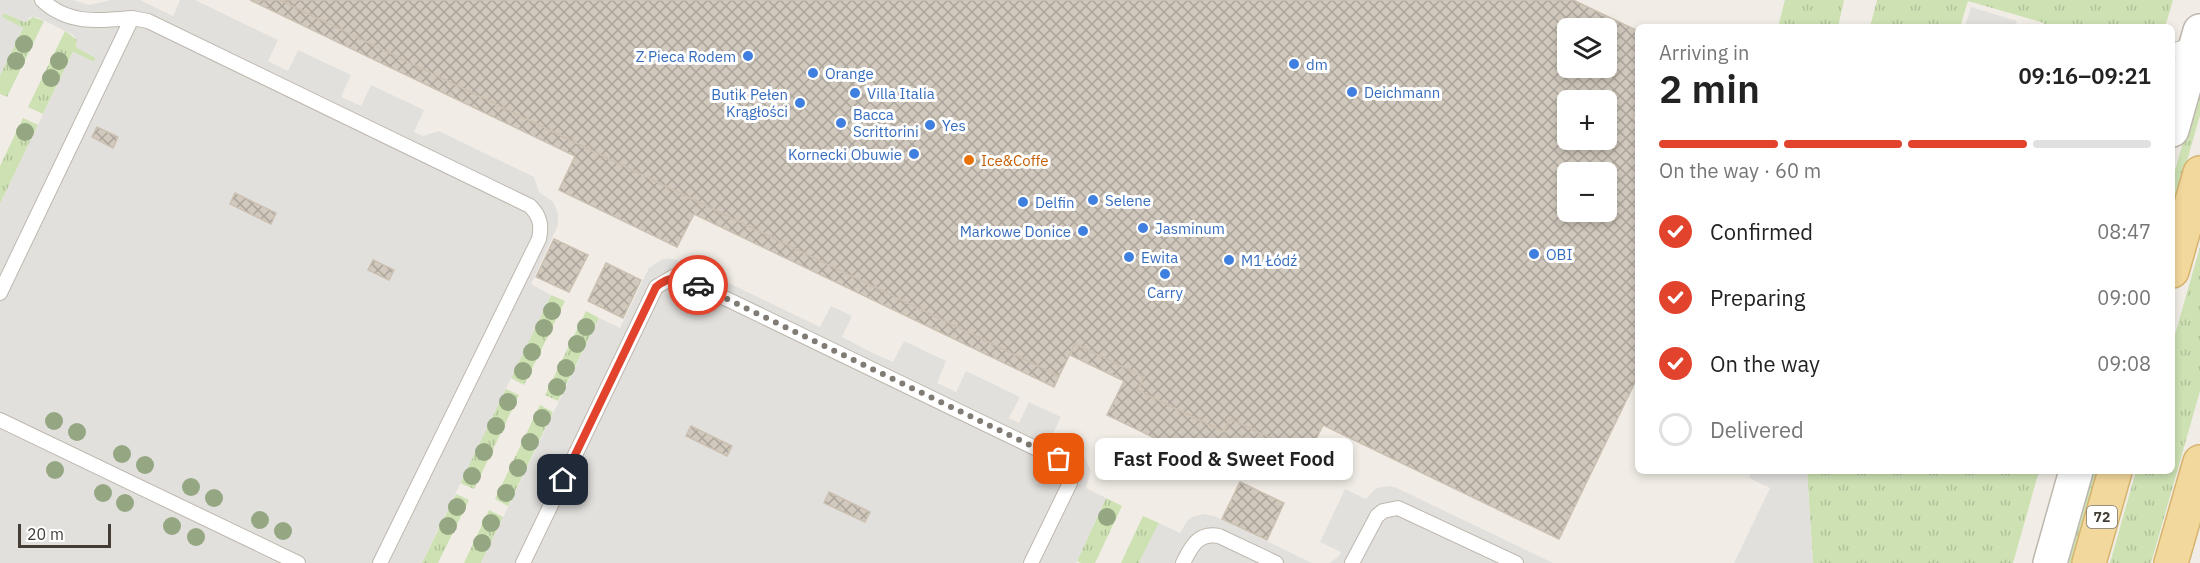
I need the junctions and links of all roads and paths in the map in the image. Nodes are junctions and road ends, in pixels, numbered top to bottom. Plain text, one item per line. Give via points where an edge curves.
1 (42, 0) edge
2 (132, 18) junction
3 (2190, 42) edge
4 (2175, 115) edge
5 (2200, 172) edge
6 (2175, 260) edge
7 (0, 293) edge
8 (0, 420) edge
9 (2200, 462) edge
10 (2075, 474) edge
11 (2114, 474) edge
12 (298, 563) edge
13 (380, 563) edge
14 (524, 563) edge
15 (1031, 563) edge
16 (1183, 563) edge
17 (1276, 563) edge
18 (1352, 563) edge
19 (1516, 563) edge
20 (2050, 563) edge
21 (2089, 563) edge
22 (2171, 563) edge

1 - 2 lane via 80,20
2 - 7 lane
2 - 13 lane via 148,21 524,202 539,219 538,239
3 - 4 street
5 - 6 main road
8 - 12 lane
9 - 22 main road
10 - 20 street
11 - 21 main road, 72
14 - 15 lane via 656,287 679,277 1064,462 1070,471 1070,483
16 - 17 lane via 1198,539 1211,534
18 - 19 lane via 1377,516 1398,508

